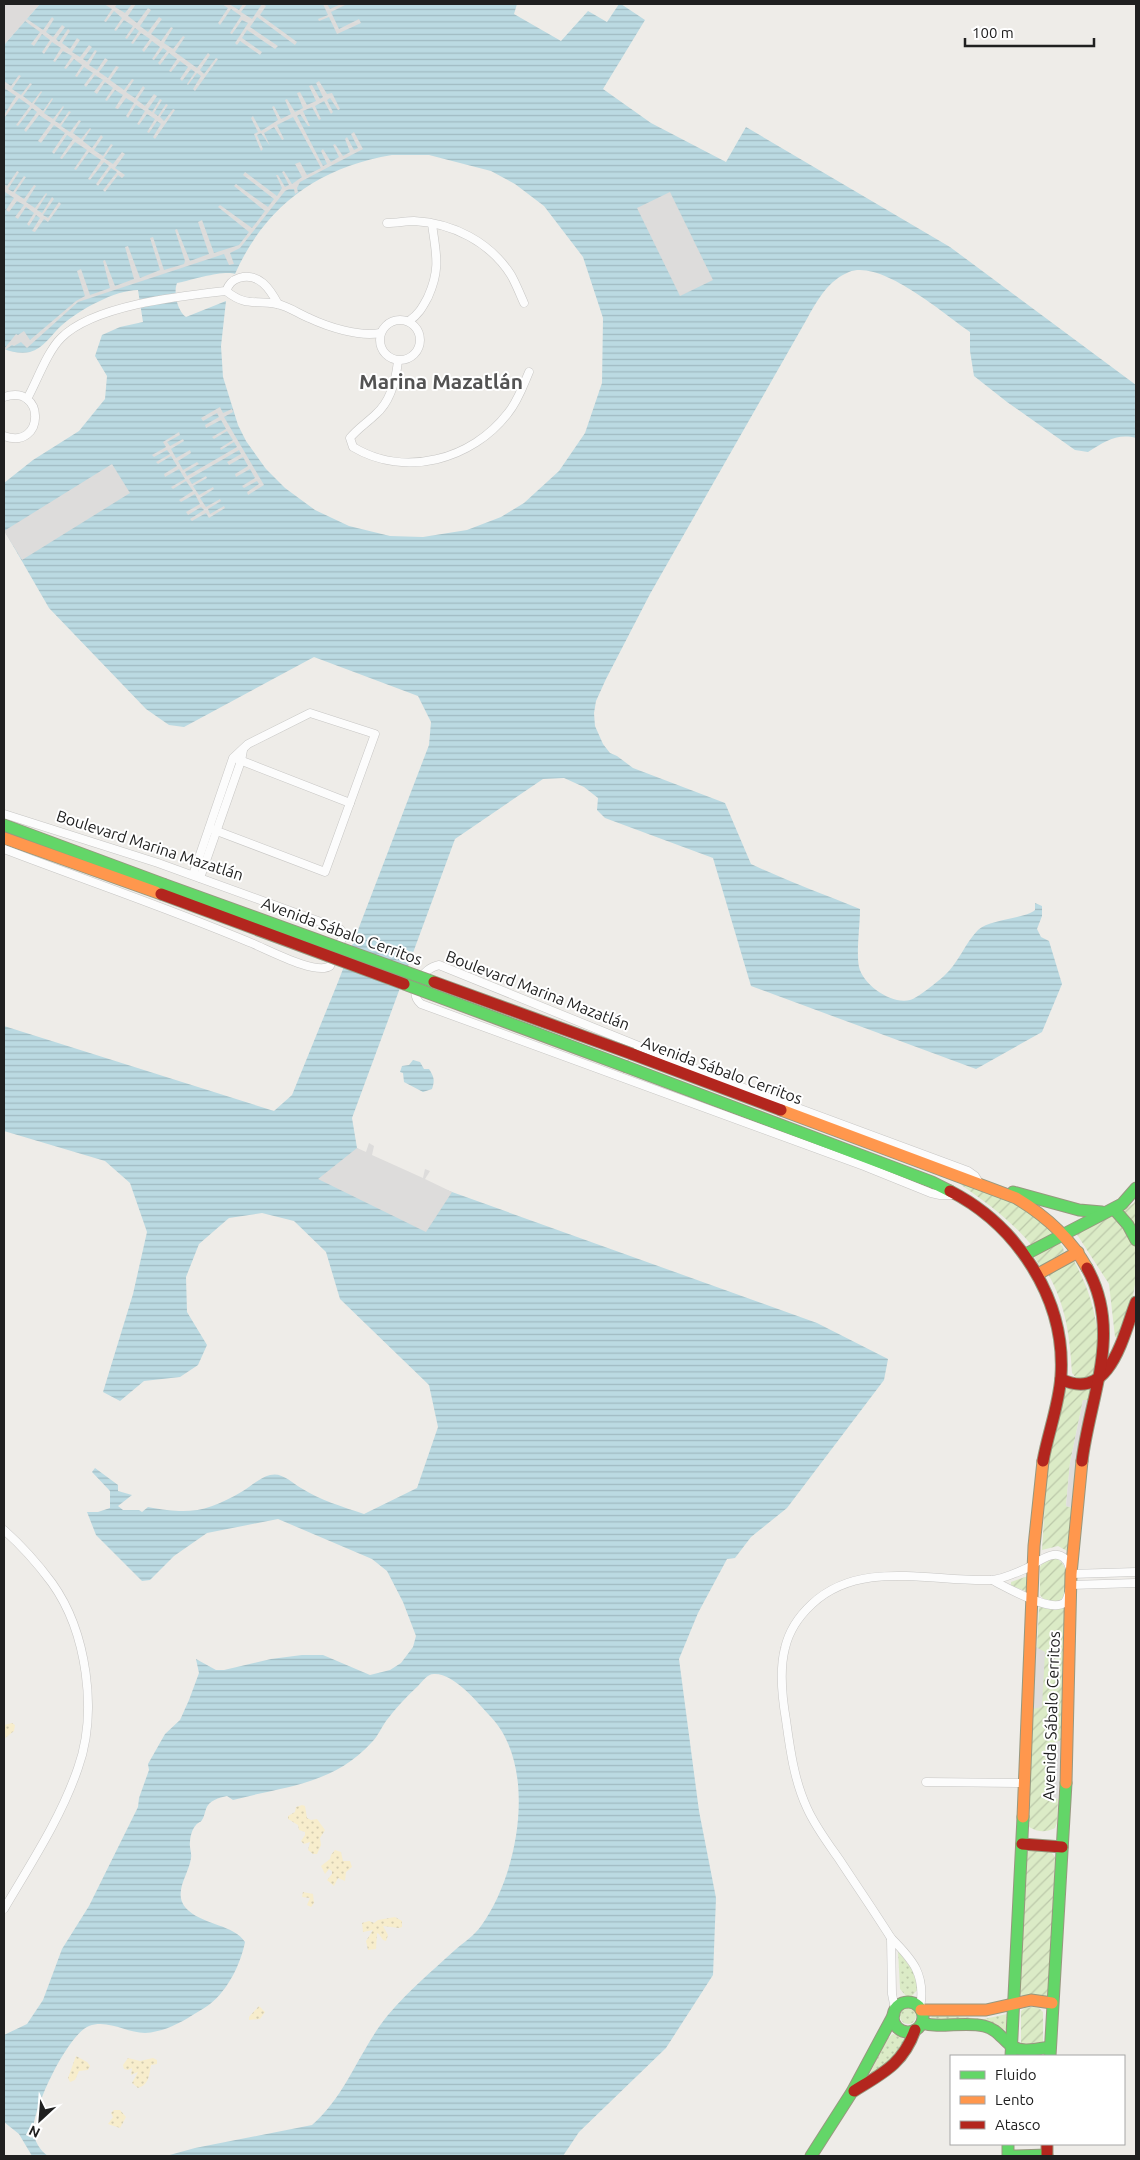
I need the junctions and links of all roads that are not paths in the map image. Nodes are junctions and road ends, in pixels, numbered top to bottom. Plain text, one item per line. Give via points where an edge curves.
1 (387, 224) dead end
2 (432, 224) junction
3 (226, 291) junction
4 (524, 303) dead end
5 (278, 304) junction
6 (409, 321) junction
7 (380, 333) junction
8 (398, 361) junction
9 (529, 372) dead end
10 (4, 397) edge
11 (27, 399) junction
12 (4, 436) edge
13 (243, 750) junction
14 (233, 758) junction
15 (241, 761) junction
16 (350, 803) junction
17 (4, 814) edge
18 (10, 824) edge
19 (213, 829) junction
20 (5, 844) edge
21 (196, 876) junction
22 (162, 888) junction
23 (738, 1089) junction
24 (732, 1112) junction
25 (1136, 1188) edge
26 (998, 1190) junction
27 (1110, 1210) junction
28 (1063, 1234) junction
29 (1136, 1240) edge
30 (1078, 1252) junction
31 (1026, 1254) junction
32 (1038, 1274) junction
33 (1136, 1302) edge
34 (1100, 1378) junction
35 (1062, 1379) junction
36 (4, 1530) edge
37 (1033, 1564) junction
38 (1136, 1572) edge
39 (1071, 1579) junction
40 (992, 1580) junction
41 (1136, 1583) edge
42 (1033, 1600) junction
43 (926, 1782) dead end
44 (1024, 1783) junction
45 (1022, 1844) junction
46 (1062, 1847) junction
47 (4, 1908) edge
48 (890, 1938) junction
49 (1052, 2003) junction
50 (1015, 2004) junction
51 (921, 2009) junction
52 (894, 2012) junction
53 (919, 2026) junction
54 (1011, 2051) edge
55 (1050, 2052) edge
56 (852, 2092) junction
57 (1047, 2152) edge
58 (811, 2156) edge
59 (1014, 2156) edge

1 - 2 street via 413,221
2 - 4 street via 476,239 503,263
2 - 6 street via 436,277 420,314
3 - 5 street via 245,302
3 - 5 street via 233,280 254,277 266,284
3 - 11 street via 135,305 93,319 57,343
5 - 7 street via 328,325 372,335
6 - 7 street via 394,321
6 - 8 street via 419,333 420,344 410,358
7 - 8 street via 382,349
8 - 9 street via 386,402 352,435 350,443 359,451 393,462 434,461 475,445 499,424 518,398
10 - 11 street via 15,394
11 - 12 street via 36,414 31,430 19,438
13 - 14 street
13 - 15 street
13 - 16 street via 248,744 310,713 375,734
14 - 15 street
14 - 19 street
15 - 16 street
15 - 19 street
16 - 19 street via 325,872
17 - 18 street, Boulevard Marina Mazatlán
18 - 21 street, Boulevard Marina Mazatlán
18 - 22 main road, Boulevard Marina Mazatlán
19 - 21 street
20 - 21 street, Boulevard Marina Mazatlán via 294,962 320,969 330,966 344,934 340,929
20 - 22 main road, Boulevard Marina Mazatlán
22 - 23 main road, Avenida Sábalo Cerritos, bridge
22 - 24 main road, Avenida Sábalo Cerritos, bridge via 627,1067
23 - 24 street, Boulevard Marina Mazatlán via 439,965 425,971 415,990 417,1000 422,1004
23 - 26 main road, Avenida Sábalo Cerritos
24 - 31 main road, Avenida Sábalo Cerritos via 923,1179 958,1195 999,1226
25 - 27 main road via 1129,1198
26 - 27 main road via 1030,1195 1067,1208
26 - 28 main road, Avenida Sábalo Cerritos via 1025,1203
27 - 28 main road
27 - 29 main road via 1128,1225
28 - 30 main road, Avenida Sábalo Cerritos
28 - 31 main road
30 - 32 main road
30 - 34 main road, Avenida Sábalo Cerritos via 1093,1278 1100,1302 1104,1341
31 - 32 main road, Avenida Sábalo Cerritos
32 - 35 main road, Avenida Sábalo Cerritos via 1053,1311
33 - 34 main road, Avenida Sábalo Cerritos
34 - 35 main road via 1078,1386
34 - 39 main road, Avenida Sábalo Cerritos via 1086,1428 1080,1466
35 - 37 main road, Avenida Sábalo Cerritos via 1044,1457
36 - 47 street via 53,1584 67,1610 85,1660 88,1703 85,1746 62,1809
37 - 39 street via 1058,1555 1067,1561
37 - 40 street
37 - 42 main road, Avenida Sábalo Cerritos
38 - 39 street
39 - 41 street
39 - 42 street via 1066,1601 1062,1604
39 - 46 main road, Avenida Sábalo Cerritos via 1068,1754
40 - 42 street
40 - 48 street via 885,1576 842,1583 806,1609 784,1650 784,1704 799,1787 818,1828
42 - 44 main road, Avenida Sábalo Cerritos
43 - 44 street
44 - 45 main road, Avenida Sábalo Cerritos
45 - 46 main road
45 - 50 main road, Avenida Sábalo Cerritos
46 - 49 main road, Avenida Sábalo Cerritos
48 - 51 street via 905,1952 920,1975
48 - 52 street
49 - 50 main road via 1031,2000
49 - 55 main road, Avenida Sábalo Cerritos
50 - 51 main road via 986,2010
50 - 54 main road, Avenida Sábalo Cerritos
51 - 52 main road via 908,2002
51 - 53 main road
52 - 53 main road via 893,2019 898,2028 906,2032
52 - 56 main road
53 - 54 main road via 981,2026 1001,2033
53 - 56 main road via 904,2057
54 - 55 main road
56 - 58 main road
57 - 59 main road

